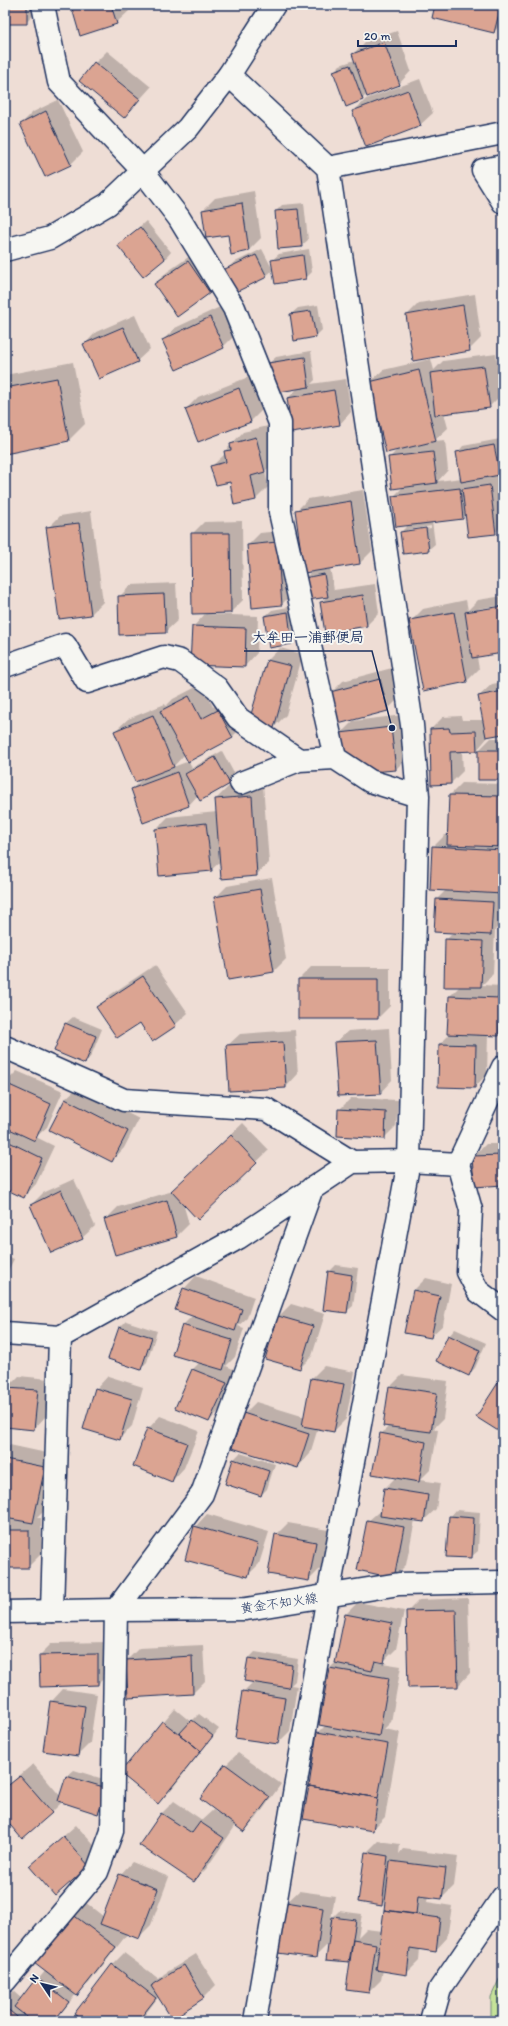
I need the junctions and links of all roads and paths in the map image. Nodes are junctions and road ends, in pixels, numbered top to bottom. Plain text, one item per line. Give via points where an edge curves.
1 (43, 5) edge
2 (274, 5) edge
3 (229, 75) junction
4 (503, 133) edge
5 (503, 166) edge
6 (328, 168) junction
7 (143, 171) junction
8 (503, 202) edge
9 (5, 250) edge
10 (5, 666) edge
11 (335, 758) junction
12 (299, 760) junction
13 (241, 783) dead end
14 (418, 796) junction
15 (5, 1047) edge
16 (503, 1067) edge
17 (409, 1161) junction
18 (352, 1162) junction
19 (458, 1164) junction
20 (312, 1188) junction
21 (503, 1310) edge
22 (5, 1333) edge
23 (60, 1337) junction
24 (503, 1582) edge
25 (328, 1596) junction
26 (116, 1610) junction
27 (5, 1612) edge
28 (52, 1612) junction
29 (503, 1897) edge
30 (5, 1981) edge
31 (255, 2021) edge
32 (431, 2021) edge

1 - 7 street via 60,82
2 - 3 street
3 - 6 street
3 - 7 street via 188,128
4 - 6 street
5 - 8 street via 483,170
6 - 14 street via 411,718
7 - 9 street via 108,204 50,238
7 - 11 street via 179,218 234,308 280,423 280,512
10 - 12 street via 65,645 87,682 164,657 180,661 217,688 238,718
11 - 12 street
11 - 14 street via 370,781
12 - 13 street
14 - 17 street
15 - 18 street via 124,1100 266,1110
16 - 19 street
17 - 18 street
17 - 19 street
17 - 25 street
18 - 20 street
19 - 21 street via 471,1210 468,1272 478,1291
20 - 23 street via 238,1238
20 - 26 street via 202,1494
22 - 23 street
23 - 28 street
24 - 25 street, 黄金不知火線 via 399,1584
25 - 26 street, 黄金不知火線 via 246,1610
25 - 31 street
26 - 28 street, 黄金不知火線
26 - 30 street via 112,1831 97,1872
27 - 28 street, 黄金不知火線
29 - 32 street via 440,1989

